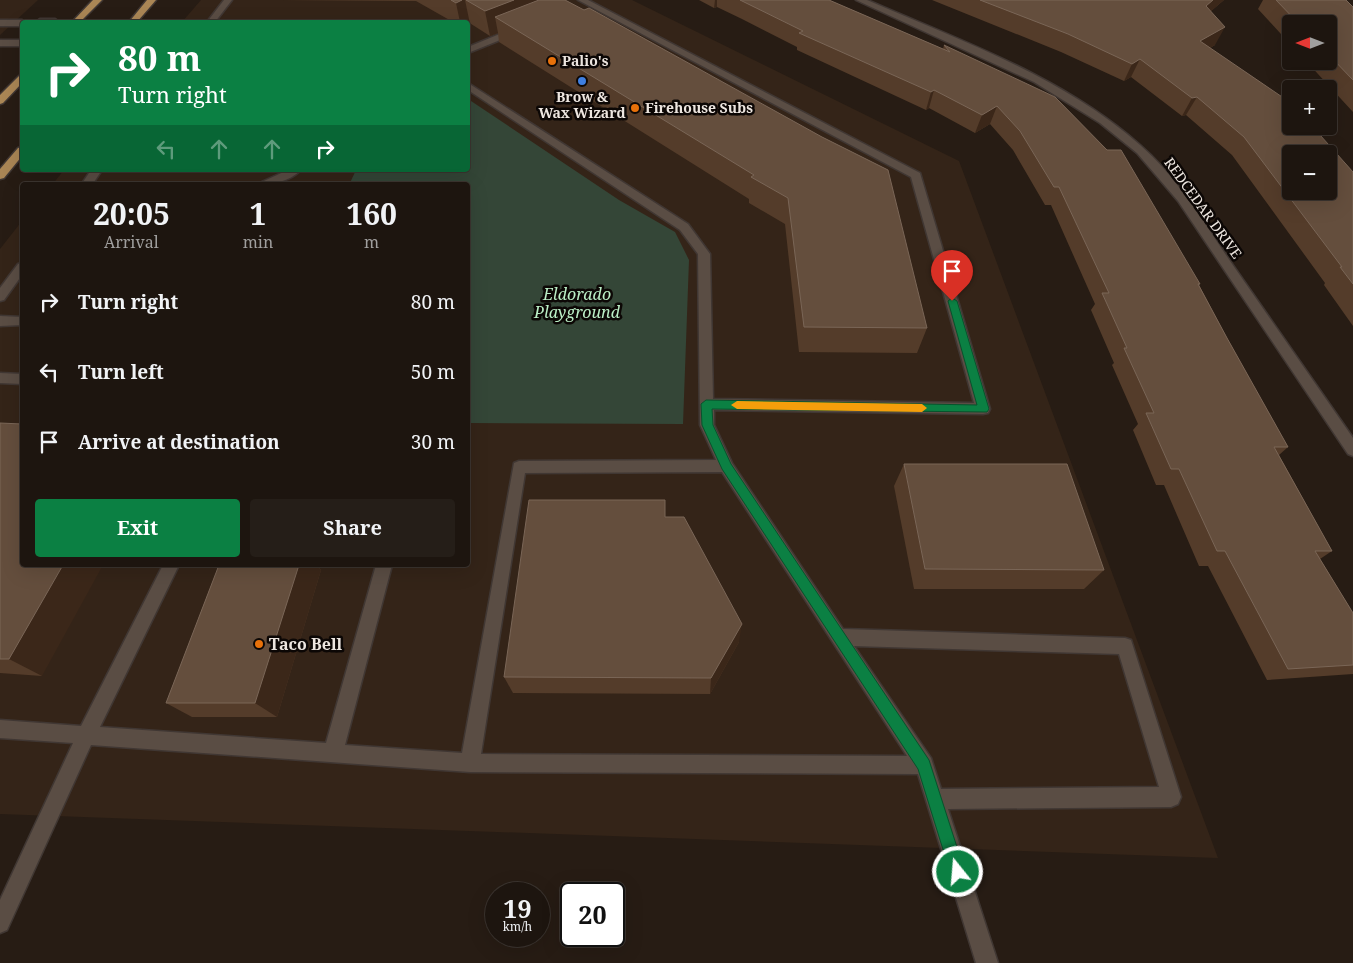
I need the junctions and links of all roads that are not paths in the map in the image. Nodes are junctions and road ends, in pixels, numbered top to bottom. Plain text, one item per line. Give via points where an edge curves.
1 (98, 0) edge
2 (152, 0) edge
3 (228, 0) edge
4 (860, 0) edge
5 (582, 3) edge
6 (78, 20) edge
7 (135, 20) edge
8 (213, 20) edge
9 (0, 22) edge
10 (20, 23) edge
11 (522, 28) edge
12 (0, 43) edge
13 (20, 43) edge
14 (470, 49) edge
15 (20, 80) edge
16 (470, 87) edge
17 (0, 101) edge
18 (20, 152) edge
19 (292, 172) edge
20 (0, 176) edge
21 (269, 182) edge
22 (20, 270) edge
23 (0, 297) edge
24 (0, 321) edge
25 (20, 321) edge
26 (0, 378) edge
27 (20, 380) edge
28 (706, 404) junction
29 (1353, 450) edge
30 (726, 466) junction
31 (170, 567) edge
32 (383, 567) edge
33 (838, 637) junction
34 (0, 729) edge
35 (86, 736) junction
36 (333, 754) junction
37 (470, 763) junction
38 (924, 765) junction
39 (935, 799) junction
40 (0, 923) edge
41 (986, 963) edge

1 - 6 main road
2 - 7 main road
3 - 8 street
4 - 29 street, REDCEDAR DRIVE via 1036,78 1097,115 1136,146 1182,199
5 - 28 street via 916,175 984,409
9 - 10 street
11 - 14 street
12 - 13 street
15 - 17 main road
16 - 28 street via 684,227 704,254
18 - 20 main road
19 - 21 street
22 - 23 street
24 - 25 street
26 - 27 street
28 - 30 street via 707,425
30 - 33 street
30 - 37 street via 519,467
31 - 35 street
32 - 36 street
33 - 38 street
33 - 39 street via 1126,646 1171,797
34 - 35 street
35 - 36 street
35 - 40 street
36 - 37 street
37 - 38 street
38 - 39 street
39 - 41 street

